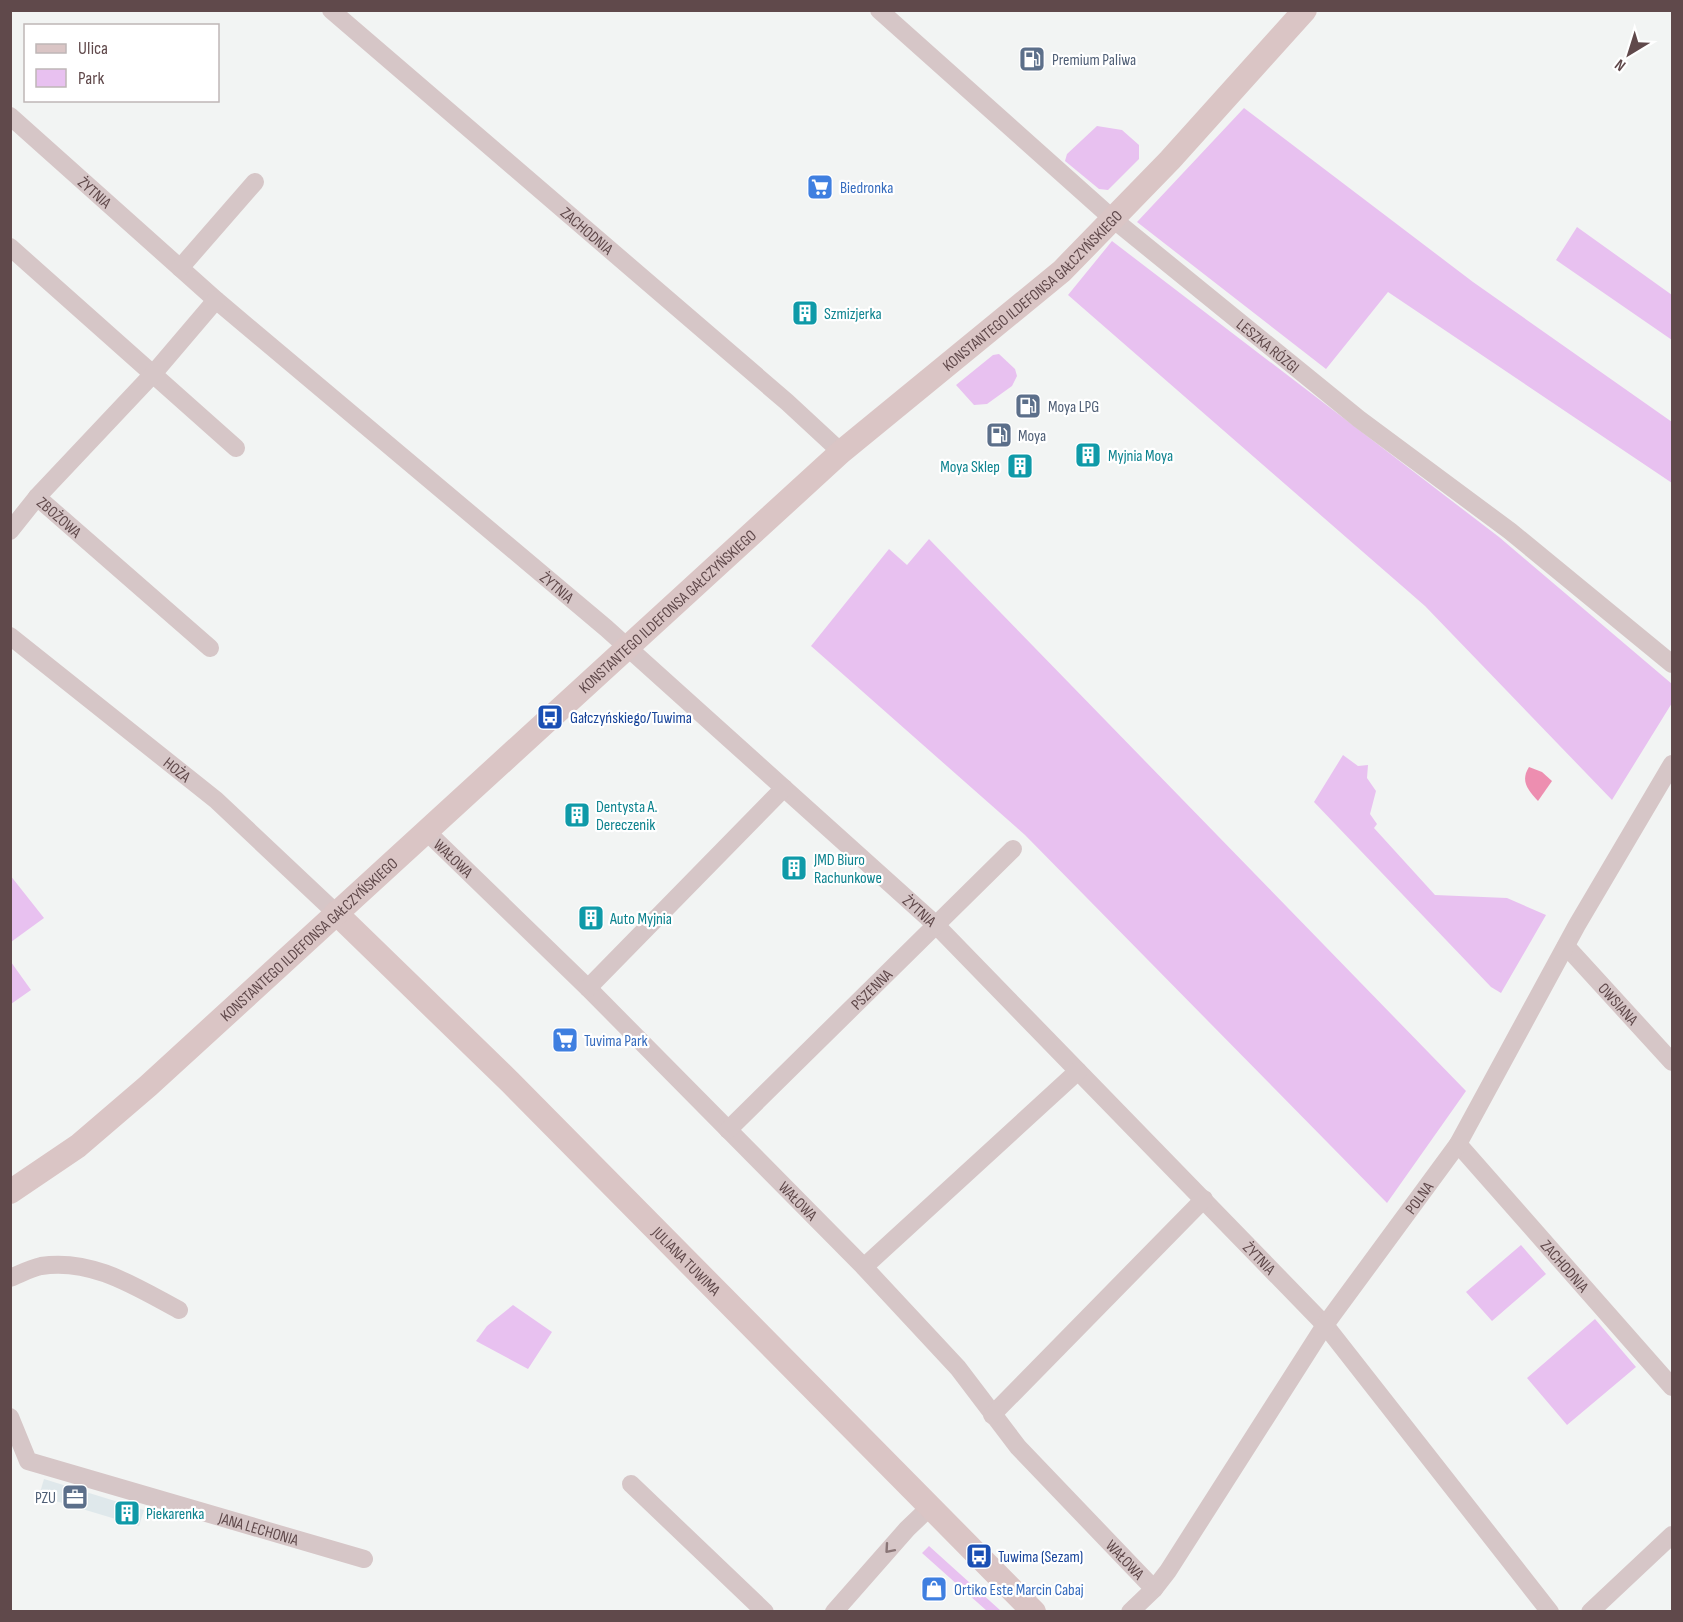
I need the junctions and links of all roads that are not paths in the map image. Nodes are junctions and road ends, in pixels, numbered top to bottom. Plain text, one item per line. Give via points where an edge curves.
1 (331, 10) edge
2 (879, 10) edge
3 (1305, 10) edge
4 (10, 116) edge
5 (255, 182) dead end
6 (1113, 219) junction
7 (10, 247) edge
8 (180, 268) junction
9 (216, 300) junction
10 (153, 374) junction
11 (236, 448) dead end
12 (841, 452) junction
13 (37, 497) junction
14 (10, 531) edge
15 (10, 636) edge
16 (627, 647) junction
17 (210, 648) dead end
18 (1672, 664) edge
19 (1672, 764) edge
20 (784, 788) junction
21 (425, 830) junction
22 (1013, 849) dead end
23 (336, 913) junction
24 (935, 924) junction
25 (1566, 946) junction
26 (588, 988) junction
27 (1672, 1062) edge
28 (1078, 1071) junction
29 (728, 1130) junction
30 (1458, 1144) junction
31 (10, 1192) edge
32 (1204, 1199) junction
33 (864, 1267) junction
34 (10, 1278) edge
35 (179, 1310) dead end
36 (1325, 1325) junction
37 (1672, 1387) edge
38 (992, 1415) junction
39 (10, 1417) edge
40 (631, 1484) dead end
41 (930, 1507) junction
42 (1672, 1535) edge
43 (364, 1559) dead end
44 (1154, 1589) junction
45 (765, 1611) edge
46 (834, 1611) edge
47 (1034, 1611) edge
48 (1131, 1611) edge
49 (1551, 1611) edge
50 (1590, 1611) edge

1 - 12 street, ZACHODNIA
2 - 6 street, LESZKA RÓZGI
3 - 6 street, KONSTANTEGO ILDEFONSA GAŁCZYŃSKIEGO
4 - 8 street, ŻYTNIA
5 - 8 street
6 - 12 street, KONSTANTEGO ILDEFONSA GAŁCZYŃSKIEGO via 1010,316
6 - 18 street, LESZKA RÓZGI via 1359,419 1510,531
7 - 10 street
8 - 9 street, ŻYTNIA
9 - 10 street, ZBOŻOWA
9 - 16 street, ŻYTNIA
10 - 11 street
10 - 13 street, ZBOŻOWA
12 - 16 street, KONSTANTEGO ILDEFONSA GAŁCZYŃSKIEGO
13 - 14 street
13 - 17 street, ZBOŻOWA
15 - 23 street, HOŻA via 216,800
16 - 20 street, ŻYTNIA
16 - 21 street, KONSTANTEGO ILDEFONSA GAŁCZYŃSKIEGO
19 - 25 street, POLNA
20 - 24 street, ŻYTNIA
20 - 26 street
21 - 23 street, KONSTANTEGO ILDEFONSA GAŁCZYŃSKIEGO
21 - 26 street, WAŁOWA
22 - 24 street, PSZENNA
23 - 31 street, KONSTANTEGO ILDEFONSA GAŁCZYŃSKIEGO via 90,1136
23 - 41 street, JULIANA TUWIMA via 510,1082
24 - 28 street, ŻYTNIA
24 - 29 street, PSZENNA
25 - 27 street, OWSIANA
25 - 30 street, POLNA
26 - 29 street, WAŁOWA
28 - 32 street, ŻYTNIA
28 - 33 street
29 - 33 street, WAŁOWA
30 - 36 street, POLNA
30 - 37 street, ZACHODNIA
32 - 36 street, ŻYTNIA
32 - 38 street
33 - 38 street, WAŁOWA via 958,1368
34 - 35 street via 40,1266 79,1266 128,1282
36 - 44 street, POLNA
36 - 49 street, ŻYTNIA
38 - 44 street, WAŁOWA
39 - 43 street, JANA LECHONIA via 28,1461
40 - 45 street
41 -> 46 street
41 - 47 street, JULIANA TUWIMA
42 - 50 street
44 - 48 street, POLNA

